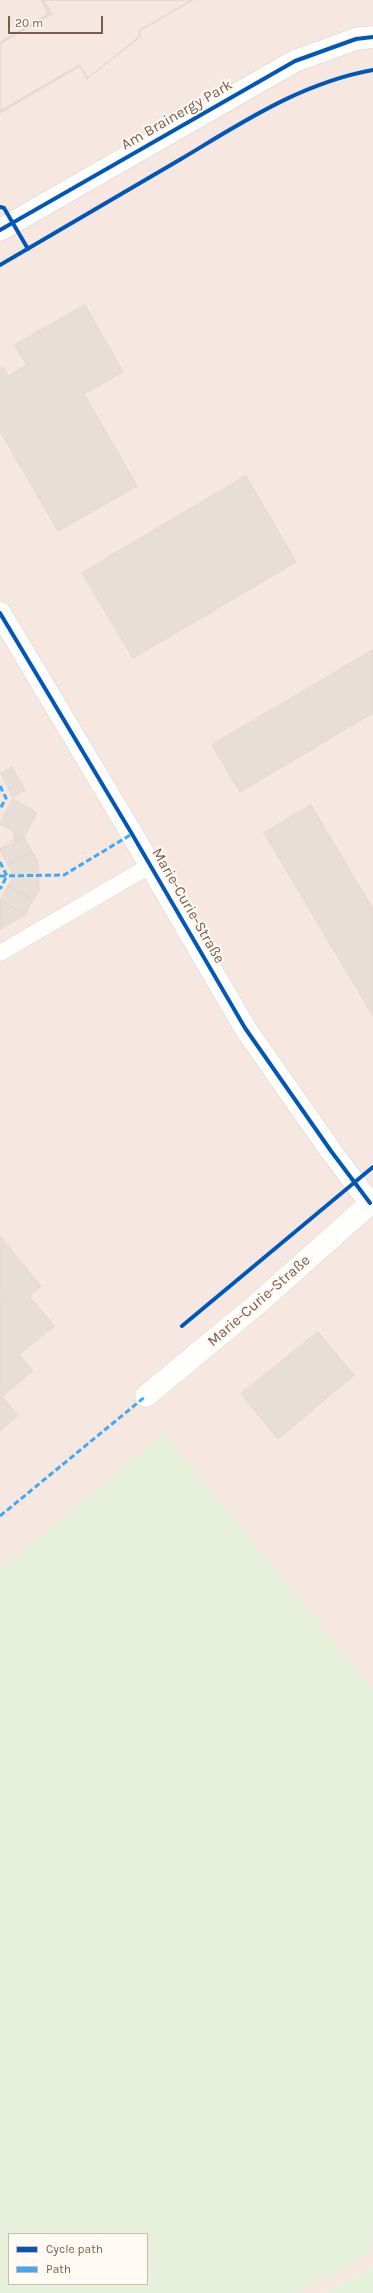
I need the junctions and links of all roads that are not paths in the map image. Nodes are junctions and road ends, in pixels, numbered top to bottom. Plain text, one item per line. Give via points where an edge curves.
1 (373, 37) edge
2 (0, 230) edge
3 (0, 613) edge
4 (151, 865) junction
5 (0, 953) edge
6 (372, 1202) edge
7 (146, 1396) dead end

1 - 2 street, Am Brainergy Park via 356,39 295,61
3 - 4 street, Marie-Curie-Straße
4 - 5 lane
4 - 6 street, Marie-Curie-Straße via 245,1028 331,1151
6 - 7 street, Marie-Curie-Straße via 256,1305

